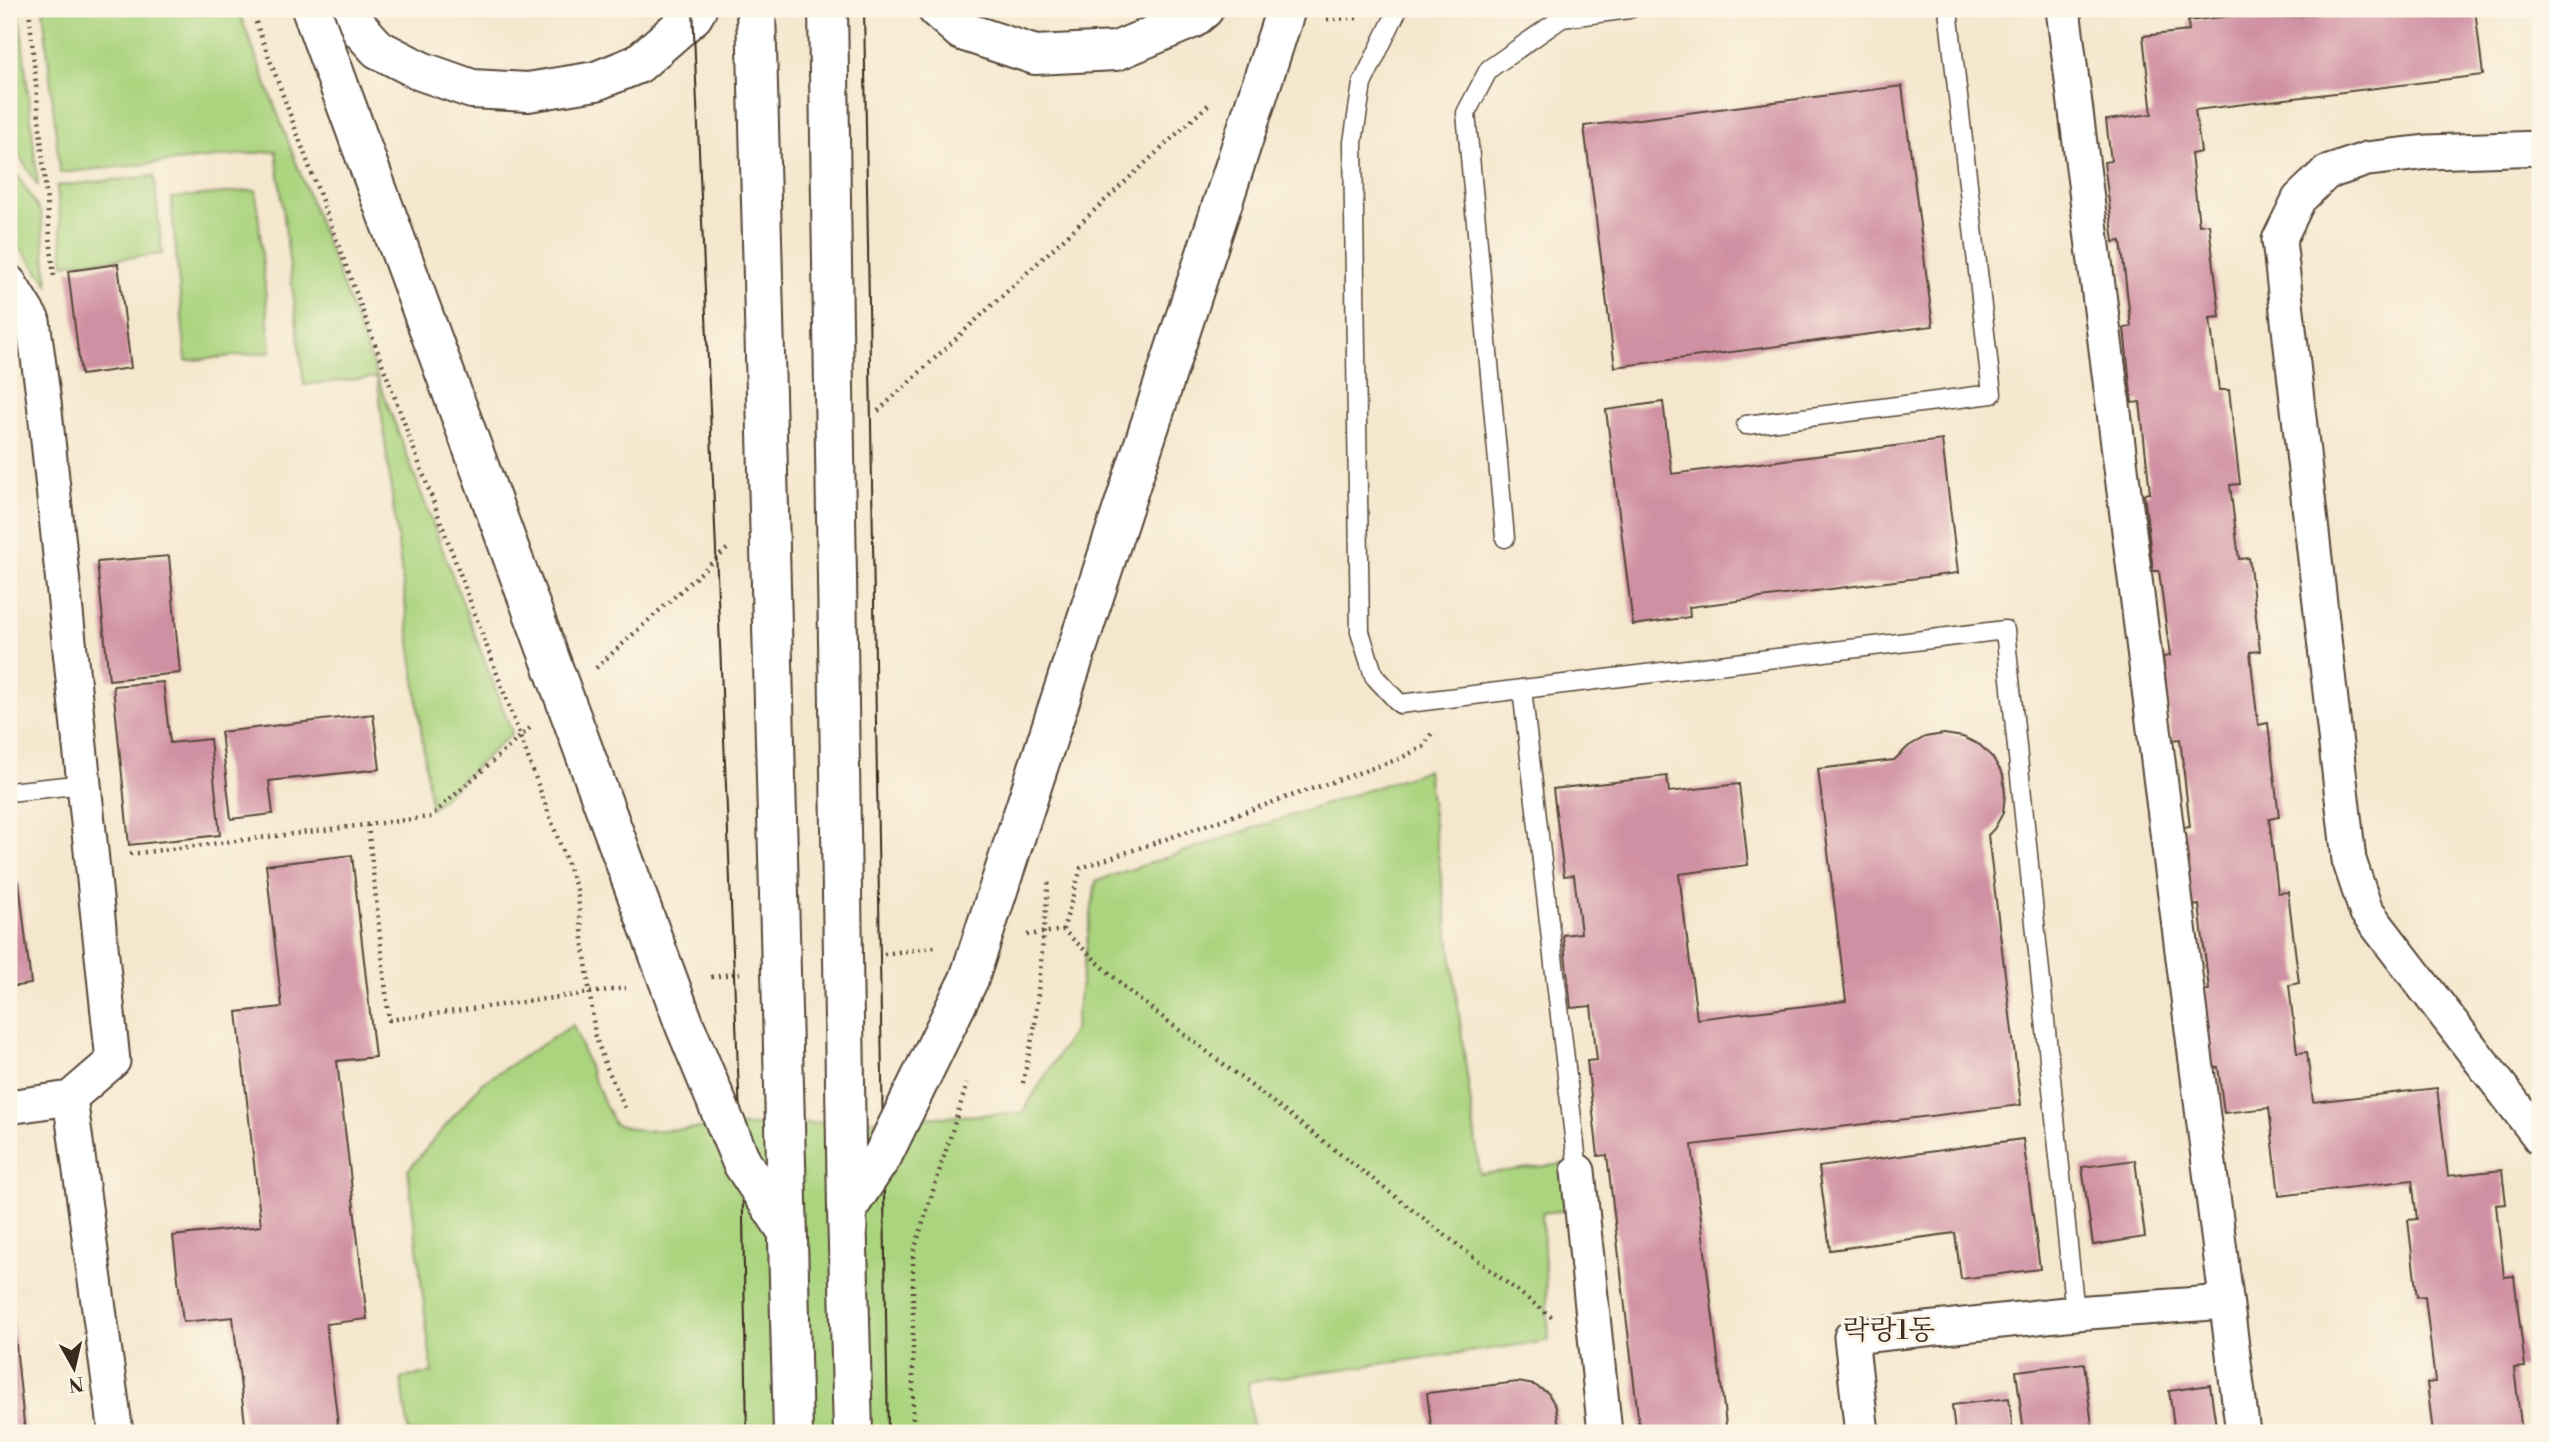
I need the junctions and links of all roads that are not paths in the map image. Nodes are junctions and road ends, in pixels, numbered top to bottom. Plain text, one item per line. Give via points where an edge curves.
1 (312, 9) edge
2 (342, 9) edge
3 (697, 9) edge
4 (756, 9) edge
5 (828, 9) edge
6 (936, 9) edge
7 (1204, 9) edge
8 (1286, 9) edge
9 (1398, 9) edge
10 (1629, 9) edge
11 (1948, 9) edge
12 (2063, 9) edge
13 (2540, 148) edge
14 (9, 282) edge
15 (1746, 425) dead end
16 (1505, 538) dead end
17 (1522, 689) junction
18 (84, 784) junction
19 (9, 792) edge
20 (70, 1098) junction
21 (9, 1107) edge
22 (2540, 1138) edge
23 (1578, 1171) joint
24 (847, 1209) junction
25 (787, 1231) junction
26 (2226, 1302) junction
27 (2075, 1313) junction
28 (116, 1433) edge
29 (793, 1433) edge
30 (853, 1433) edge
31 (1605, 1433) edge
32 (1862, 1433) edge
33 (2243, 1433) edge

1 - 25 highway, bridge via 685,1026 742,1163
2 - 3 highway via 378,49 421,71 472,89 528,92 596,81 638,64
4 - 25 highway, bridge
5 - 24 highway, bridge
6 - 7 highway via 962,31 1035,55 1116,51 1192,19
8 - 24 highway, bridge via 969,979 883,1155
9 - 17 lane via 1362,84 1353,142 1360,632 1374,676 1400,704
10 - 16 lane via 1562,18 1489,69 1466,113
11 - 15 lane via 1992,394
12 - 26 street
13 - 22 street via 2367,159 2326,173 2299,199 2279,240 2349,860 2367,911
14 - 18 street via 33,321
17 - 23 lane
17 - 27 lane via 2005,631
18 - 19 lane
18 - 20 street via 113,1061
20 - 21 street
20 - 28 street
23 - 31 street
24 - 30 highway, bridge
25 - 29 highway, bridge
26 - 27 street
26 - 33 street
27 - 32 street via 1851,1337

